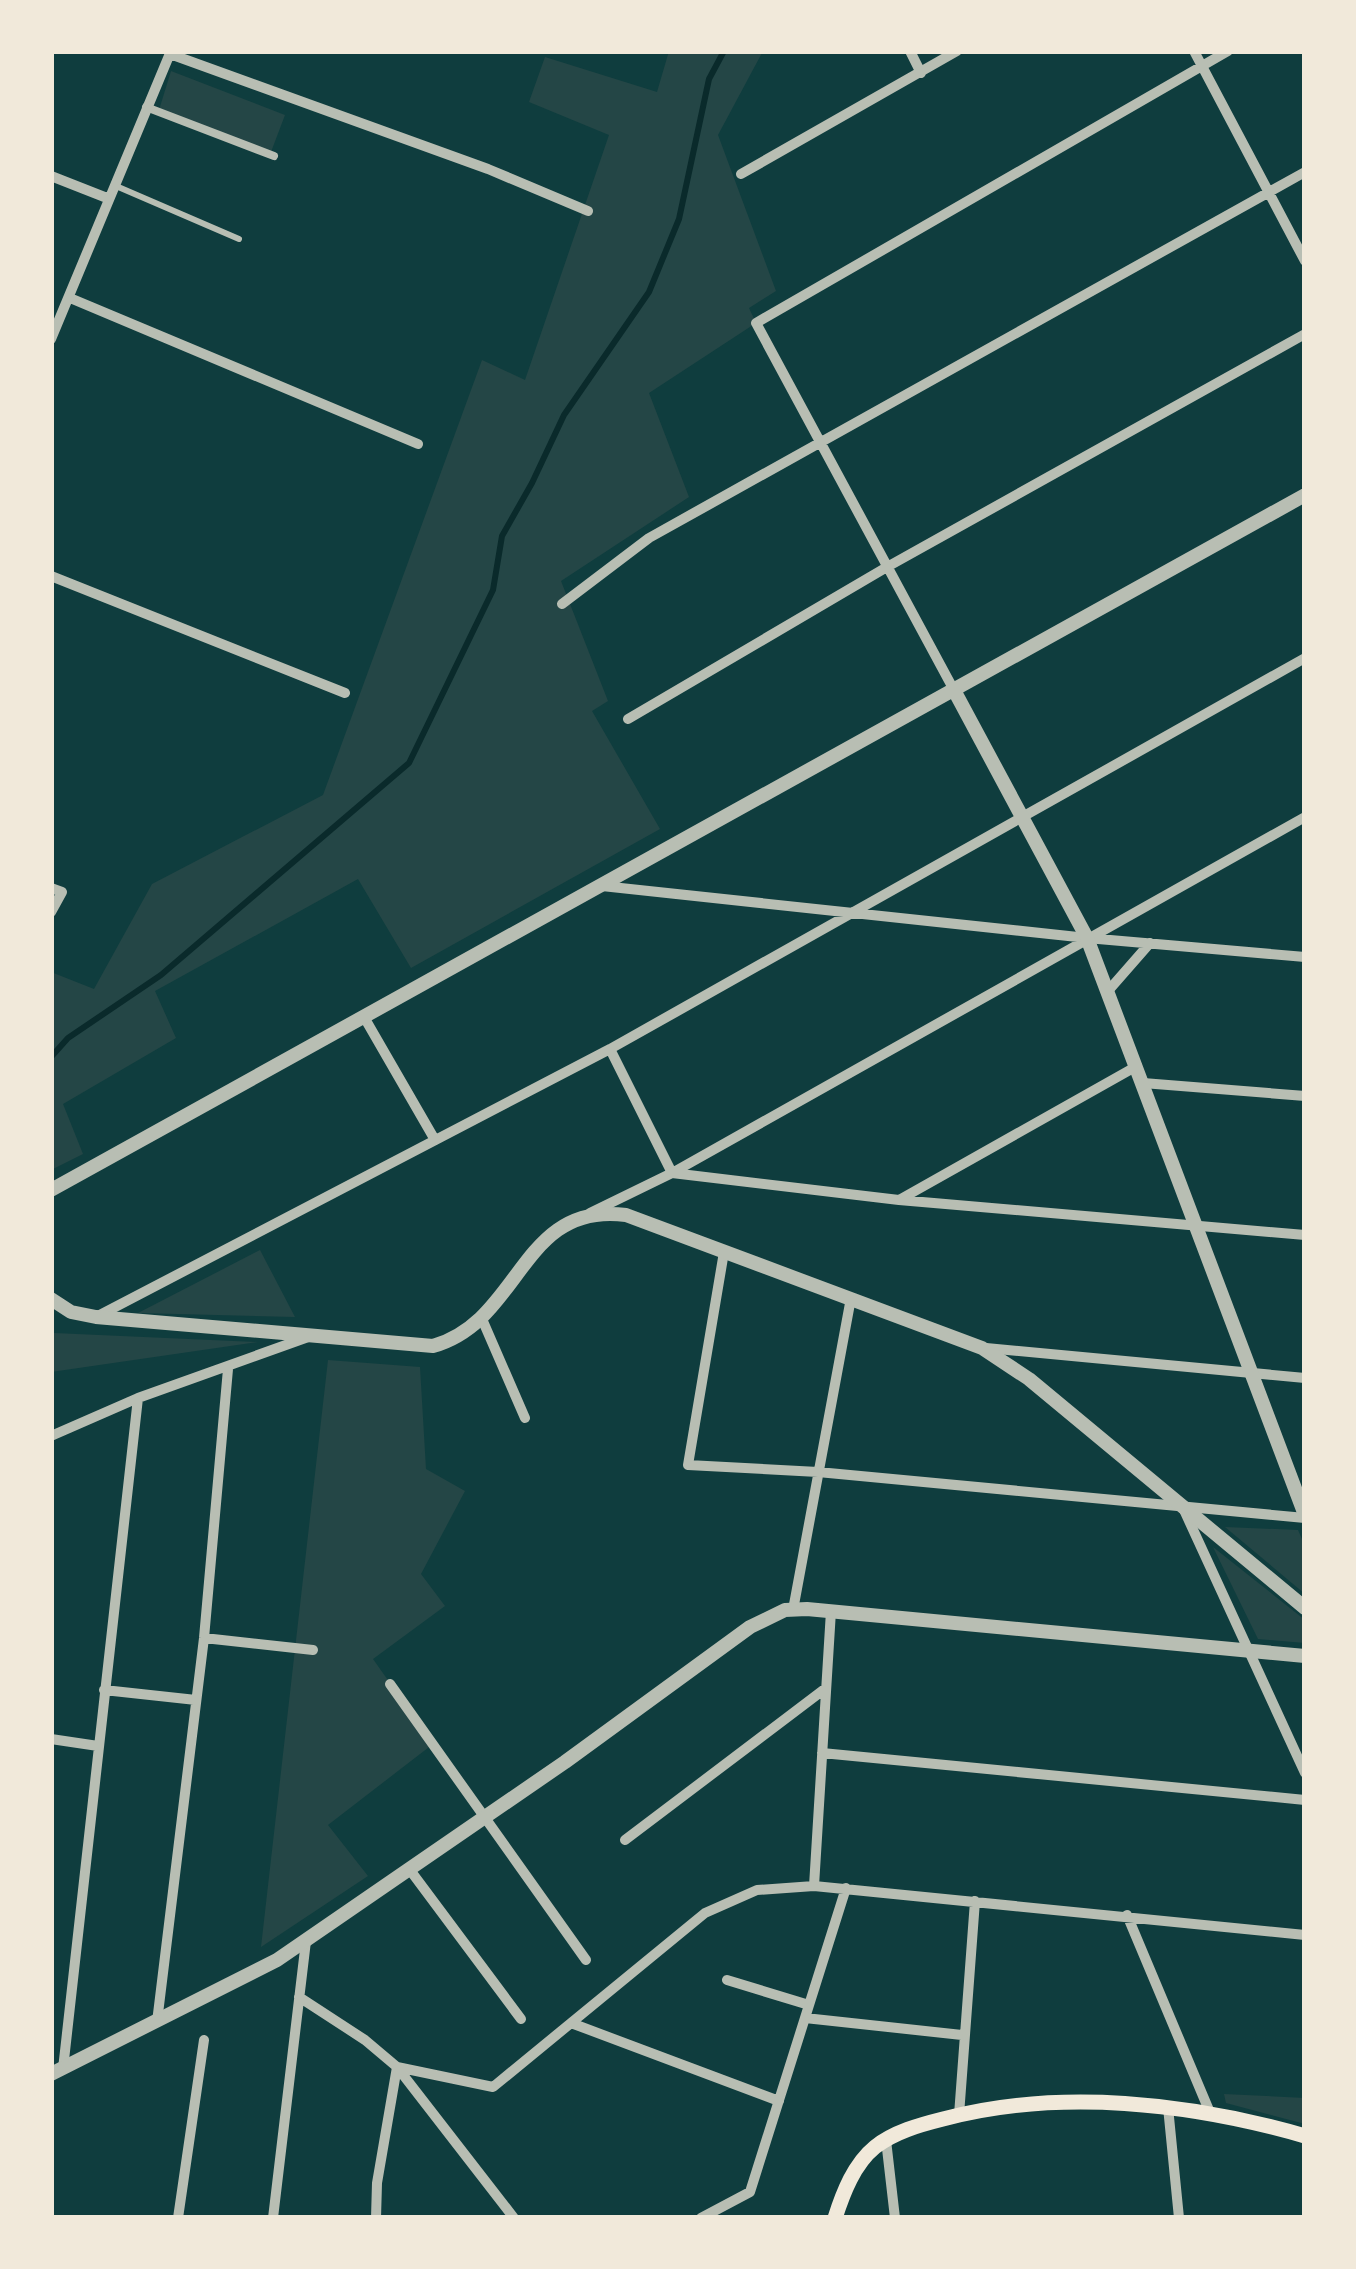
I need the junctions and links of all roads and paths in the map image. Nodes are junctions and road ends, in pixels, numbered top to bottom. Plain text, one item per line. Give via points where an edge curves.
1 (910, 51) edge
2 (957, 51) edge
3 (1194, 51) edge
4 (1228, 51) edge
5 (170, 52) edge
6 (1202, 66) junction
7 (921, 73) junction
8 (146, 107) junction
9 (274, 156) dead end
10 (1305, 172) edge
11 (740, 174) dead end
12 (51, 176) edge
13 (110, 192) junction
14 (1268, 192) junction
15 (588, 211) dead end
16 (239, 238) dead end
17 (1305, 261) edge
18 (70, 298) junction
19 (1305, 334) edge
20 (51, 339) edge
21 (821, 444) junction
22 (418, 445) dead end
23 (1305, 495) edge
24 (887, 567) junction
25 (51, 576) edge
26 (562, 604) dead end
27 (1305, 658) edge
28 (955, 692) junction
29 (345, 693) dead end
30 (628, 719) dead end
31 (1022, 816) junction
32 (1305, 818) edge
33 (602, 886) junction
34 (56, 890) edge
35 (51, 912) edge
36 (852, 913) junction
37 (1088, 938) junction
38 (1150, 943) junction
39 (1305, 957) edge
40 (1108, 991) junction
41 (364, 1017) junction
42 (610, 1049) junction
43 (1137, 1066) junction
44 (1143, 1082) junction
45 (1305, 1096) edge
46 (436, 1140) junction
47 (672, 1173) junction
48 (51, 1190) edge
49 (899, 1200) junction
50 (590, 1213) junction
51 (1197, 1226) junction
52 (1305, 1235) edge
53 (724, 1252) junction
54 (851, 1298) junction
55 (51, 1299) edge
56 (96, 1317) junction
57 (482, 1318) junction
58 (311, 1336) junction
59 (982, 1348) junction
60 (228, 1369) junction
61 (1252, 1373) junction
62 (1305, 1378) edge
63 (138, 1398) junction
64 (525, 1418) dead end
65 (51, 1436) edge
66 (818, 1472) junction
67 (1182, 1507) junction
68 (1305, 1516) edge
69 (1305, 1608) edge
70 (789, 1610) junction
71 (831, 1611) junction
72 (204, 1638) junction
73 (313, 1650) dead end
74 (1249, 1651) junction
75 (1305, 1656) edge
76 (390, 1684) dead end
77 (826, 1688) junction
78 (104, 1690) junction
79 (196, 1700) junction
80 (51, 1739) edge
81 (98, 1746) junction
82 (822, 1753) junction
83 (1305, 1773) edge
84 (1305, 1800) edge
85 (485, 1818) junction
86 (625, 1840) dead end
87 (410, 1870) junction
88 (814, 1886) junction
89 (846, 1888) junction
90 (975, 1900) junction
91 (1127, 1915) junction
92 (1305, 1935) edge
93 (306, 1942) junction
94 (586, 1960) dead end
95 (727, 1980) dead end
96 (299, 1997) junction
97 (809, 2005) junction
98 (805, 2018) junction
99 (521, 2019) dead end
100 (158, 2022) junction
101 (571, 2023) junction
102 (962, 2035) junction
103 (204, 2040) dead end
104 (397, 2067) junction
105 (57, 2071) edge
106 (779, 2101) junction
107 (1168, 2108) junction
108 (959, 2114) junction
109 (1210, 2115) junction
110 (1305, 2137) edge
111 (886, 2140) junction
112 (178, 2218) edge
113 (272, 2218) edge
114 (376, 2218) edge
115 (514, 2218) edge
116 (701, 2218) edge
117 (835, 2218) edge
118 (896, 2218) edge
119 (1179, 2218) edge

1 - 7 street
2 - 7 street
3 - 6 street
4 - 6 street
5 - 8 street
5 - 15 street
6 - 14 street
6 - 21 street via 756,322
7 - 11 street
8 - 9 street
8 - 13 street
10 - 14 street
12 - 13 street
13 - 16 lane
13 - 18 street
14 - 17 street
14 - 21 street
18 - 20 street
18 - 22 street
19 - 24 street
21 - 24 street
21 - 26 street via 649,538
23 - 28 street
24 - 28 street
24 - 30 street
25 - 29 street
27 - 31 street
28 - 31 street
28 - 33 street
31 - 36 street
31 - 37 street
32 - 37 street
33 - 36 street
33 - 41 street
34 - 35 street
36 - 37 street
36 - 42 street
37 - 38 street
37 - 40 street
37 - 47 street
38 - 39 street
38 - 40 street
40 - 43 street
41 - 46 street
41 - 48 street
42 - 46 street
42 - 47 street
43 - 44 street
43 - 49 street
44 - 45 street
44 - 51 street
46 - 56 street
47 - 49 street
47 - 50 street
49 - 51 street
50 - 53 street via 626,1215
50 - 57 street via 545,1239
51 - 52 street
51 - 61 street
53 - 54 street
53 - 66 street via 688,1465
54 - 59 street
54 - 66 street
55 - 56 street
56 - 58 street
57 - 58 street via 433,1346
57 - 64 street
58 - 60 street
59 - 61 street
59 - 67 street
60 - 63 street
60 - 72 street
61 - 62 street
61 - 68 street
63 - 65 street
63 - 78 street
66 - 67 street
66 - 70 street
67 - 68 street
67 - 69 street
67 - 74 street
70 - 71 street
70 - 85 street via 750,1627
71 - 74 street
71 - 77 street
72 - 73 street
72 - 79 street
74 - 75 street
74 - 83 street
76 - 85 street
77 - 82 street
77 - 86 street
78 - 79 street
78 - 81 street
79 - 100 street
80 - 81 street
81 - 105 street
82 - 84 street
82 - 88 street
85 - 87 street
85 - 94 street
87 - 93 street
87 - 99 street
88 - 89 street
88 - 101 street via 757,1890 721,1903
89 - 90 street
89 - 97 street
90 - 91 street
90 - 102 street
91 - 92 street
91 - 109 street
93 - 96 street
93 - 100 street
95 - 97 street
96 - 104 street
96 - 113 street
97 - 98 street
98 - 102 street
98 - 106 street
100 - 105 street
101 - 104 street via 493,2087
101 - 106 street
102 - 108 street
103 - 112 street
104 - 114 street
104 - 115 street
106 - 116 street via 750,2192
107 - 108 main road via 1023,2105
107 - 109 main road
107 - 119 street
108 - 111 main road
109 - 110 main road
111 - 117 main road via 856,2170
111 - 118 street

